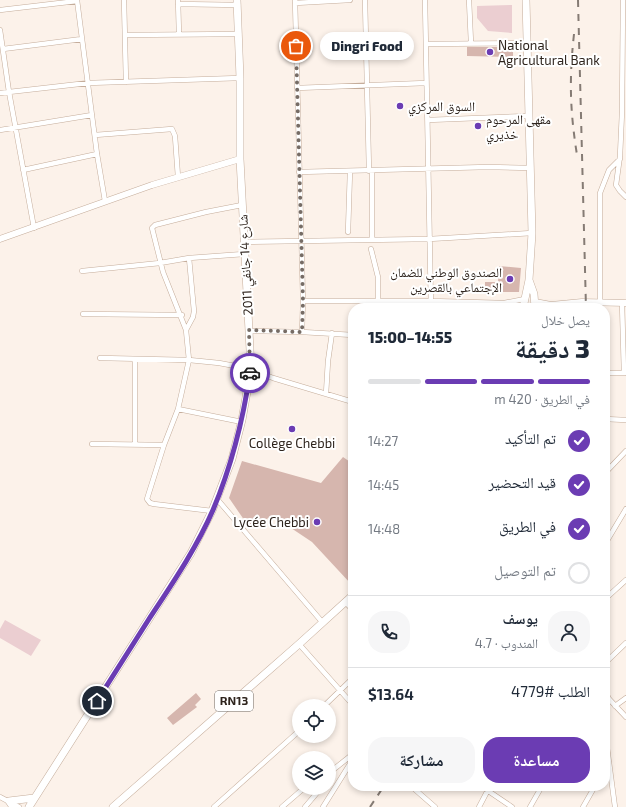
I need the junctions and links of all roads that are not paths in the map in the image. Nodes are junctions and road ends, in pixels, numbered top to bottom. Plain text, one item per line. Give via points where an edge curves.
1 (37, 0) edge
2 (77, 0) edge
3 (124, 0) edge
4 (350, 0) edge
5 (365, 0) edge
6 (425, 0) edge
7 (470, 0) edge
8 (526, 0) edge
9 (623, 0) edge
10 (178, 2) edge
11 (295, 2) edge
12 (238, 3) edge
13 (38, 6) junction
14 (0, 10) edge
15 (624, 23) edge
16 (0, 30) edge
17 (179, 34) junction
18 (239, 34) junction
19 (125, 35) junction
20 (82, 39) junction
21 (471, 43) junction
22 (527, 43) junction
23 (427, 44) junction
24 (3, 49) junction
25 (625, 67) edge
26 (240, 78) junction
27 (126, 82) junction
28 (88, 83) junction
29 (426, 83) junction
30 (368, 86) junction
31 (297, 88) junction
32 (0, 92) edge
33 (9, 92) junction
34 (624, 112) edge
35 (92, 115) junction
36 (529, 116) junction
37 (428, 120) junction
38 (15, 128) junction
39 (0, 130) edge
40 (95, 135) junction
41 (97, 154) junction
42 (626, 156) edge
43 (620, 157) junction
44 (240, 159) junction
45 (531, 168) junction
46 (429, 169) junction
47 (23, 170) junction
48 (350, 171) junction
49 (370, 171) junction
50 (299, 172) junction
51 (178, 177) junction
52 (626, 197) edge
53 (106, 201) junction
54 (242, 204) junction
55 (34, 228) junction
56 (348, 232) dead end
57 (532, 234) junction
58 (0, 239) edge
59 (429, 239) junction
60 (372, 240) junction
61 (244, 242) junction
62 (302, 242) junction
63 (371, 249) dead end
64 (244, 254) junction
65 (189, 258) junction
66 (160, 263) junction
67 (82, 271) dead end
68 (529, 280) junction
69 (524, 299) junction
70 (303, 301) junction
71 (378, 301) junction
72 (431, 301) junction
73 (504, 303) joint
74 (524, 303) edge
75 (531, 303) edge
76 (535, 303) edge
77 (600, 303) edge
78 (624, 303) edge
79 (610, 304) edge
80 (83, 314) dead end
81 (182, 315) junction
82 (186, 330) junction
83 (249, 330) junction
84 (302, 332) junction
85 (332, 333) junction
86 (348, 335) edge
87 (100, 358) dead end
88 (135, 360) junction
89 (189, 360) junction
90 (251, 369) junction
91 (610, 373) edge
92 (625, 373) edge
93 (326, 394) junction
94 (348, 401) edge
95 (178, 409) junction
96 (610, 419) edge
97 (626, 420) edge
98 (242, 422) junction
99 (92, 444) dead end
100 (135, 444) junction
101 (164, 445) junction
102 (626, 451) edge
103 (610, 468) edge
104 (217, 499) junction
105 (626, 509) edge
106 (212, 511) junction
107 (610, 536) edge
108 (626, 580) edge
109 (610, 594) edge
110 (348, 600) edge
111 (346, 602) junction
112 (348, 604) edge
113 (323, 622) junction
114 (626, 643) edge
115 (300, 644) junction
116 (610, 658) edge
117 (348, 683) edge
118 (340, 691) junction
119 (626, 698) edge
120 (331, 699) edge
121 (348, 700) edge
122 (610, 700) edge
123 (615, 706) junction
124 (626, 717) edge
125 (292, 737) edge
126 (348, 758) edge
127 (336, 767) edge
128 (348, 767) edge
129 (610, 778) edge
130 (417, 791) edge
131 (487, 791) joint
132 (539, 791) edge
133 (592, 791) edge
134 (296, 795) edge
135 (315, 795) edge
136 (0, 797) edge
137 (11, 804) edge
138 (32, 804) edge
139 (19, 807) edge
140 (114, 807) edge
141 (214, 807) edge
142 (282, 807) edge
143 (305, 807) edge
144 (323, 807) edge
145 (435, 807) edge
146 (479, 807) edge
147 (512, 807) edge
148 (530, 807) edge
149 (583, 807) edge
150 (615, 807) edge

1 - 13 street
2 - 13 street
2 - 20 street
3 - 19 street
4 - 11 street
5 - 30 street
6 - 23 street
7 - 21 street
8 - 22 main road
9 - 15 street
10 - 12 street
10 - 17 street
11 - 31 street
12 - 18 main road, شارع 14 جانفي 2011
13 - 14 street
15 - 25 street
16 - 24 street
17 - 18 street
17 - 19 street
18 - 26 main road, شارع 14 جانفي 2011
19 - 27 street
20 - 24 street
20 - 28 street
21 - 22 street
21 - 23 street
22 - 36 main road
23 - 29 street
24 - 33 street
25 - 34 street
26 - 27 street
26 - 44 main road, شارع 14 جانفي 2011
27 - 28 street
28 - 33 street
28 - 35 street
29 - 30 street
29 - 37 street
30 - 31 street
30 - 49 street
31 - 50 street
32 - 33 street
33 - 38 street
34 - 43 street
35 - 38 street
35 - 40 street
36 - 37 street
36 - 45 main road
37 - 46 street
38 - 39 street
38 - 47 street
40 - 41 street
40 - 51 street via 172,129 175,136
41 - 47 street
41 - 53 street
42 - 43 street
43 - 52 street via 616,185
43 - 77 street via 609,170 600,193
44 - 51 street
44 - 54 main road, شارع 14 جانفي 2011
45 - 46 street
45 - 57 main road
46 - 49 street
46 - 59 street
47 - 55 street
48 - 49 street
48 - 50 street
48 - 56 street
49 - 60 street
50 - 62 street
51 - 53 street
53 - 55 street
54 - 61 main road, شارع 14 جانفي 2011
54 - 66 street via 155,225 152,231
55 - 58 street
57 - 59 street
57 - 68 main road
59 - 60 street
59 - 72 street
60 - 62 street
61 - 62 street
61 - 64 main road, شارع 14 جانفي 2011
62 - 70 street
63 - 71 street via 378,277
64 - 65 street
64 - 83 main road, شارع 14 جانفي 2011
65 - 66 street
65 - 82 street via 194,311
66 - 67 street
66 - 81 street
68 - 69 main road
68 - 76 main road
69 - 73 street
69 - 74 main road
69 - 75 main road
70 - 71 street
70 - 84 street
71 - 72 street
72 - 73 street
78 - 79 street
78 - 92 street
80 - 81 street
81 - 82 street
82 - 89 street
83 - 84 street
83 - 90 main road, شارع 14 جانفي 2011
84 - 85 street
85 - 86 street
85 - 93 street
87 - 88 street
88 - 89 street
88 - 100 street
89 - 90 street
89 - 95 street
90 - 93 street
90 - 98 main road, شارع 14 جانفي 2011
91 - 92 street
93 - 94 street
95 - 98 street
95 - 101 street
96 - 97 street
98 - 104 main road, شارع 14 جانفي 2011
99 - 100 street
100 - 101 street
101 - 106 street via 146,498 148,501 154,504
102 - 103 street
104 - 106 main road, شارع 14 جانفي 2011
104 - 113 street
105 - 107 street
106 - 138 main road, شارع 14 جانفي 2011 via 171,587
108 - 109 street
110 - 111 main road, RN13
111 - 112 street
111 - 113 main road, RN13
113 - 115 main road, RN13
114 - 116 street
115 - 118 street
115 - 140 main road, RN13
117 - 118 street
118 - 120 street
118 - 121 street
119 - 123 street
122 - 123 street
123 - 124 street
125 - 141 street
126 - 127 street
128 - 144 street
129 - 150 street
130 - 145 street
131 - 146 street
131 - 147 street
132 - 148 street
133 - 149 street
134 - 142 street
135 - 143 street
136 - 137 street
137 - 138 main road
137 - 139 street

